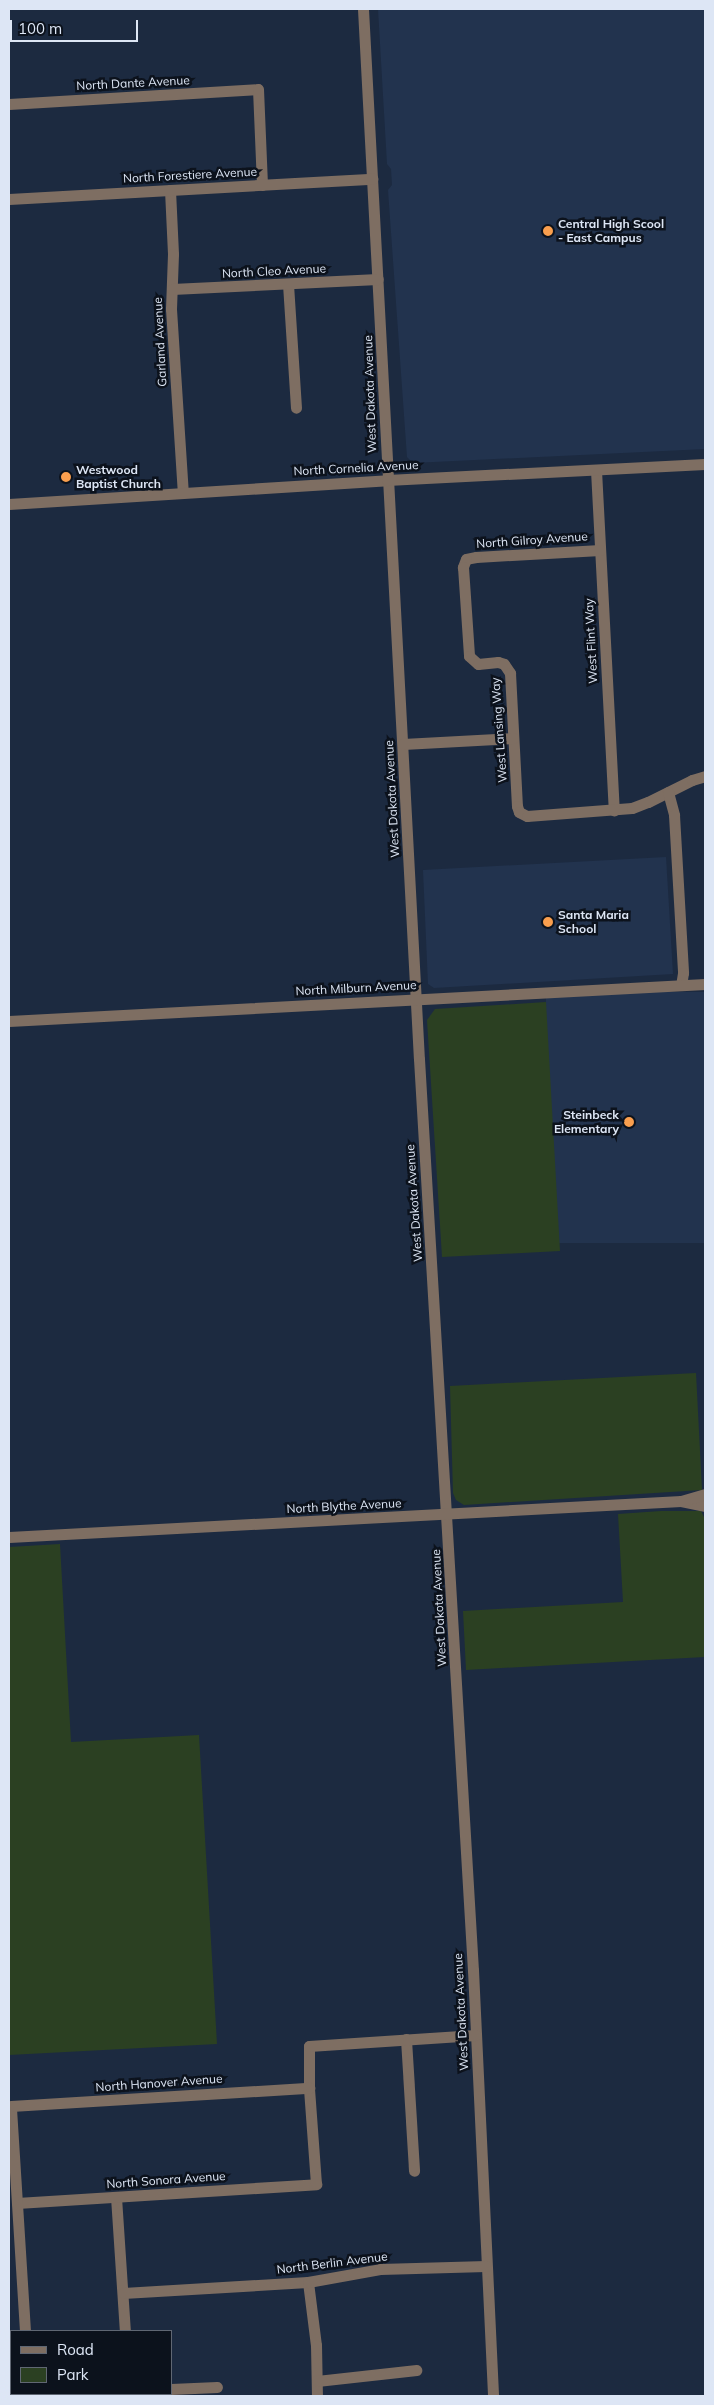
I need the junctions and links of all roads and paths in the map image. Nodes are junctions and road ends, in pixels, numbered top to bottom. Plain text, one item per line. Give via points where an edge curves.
1 (363, 9) edge
2 (9, 104) edge
3 (372, 179) junction
4 (262, 185) junction
5 (170, 190) junction
6 (9, 199) edge
7 (378, 279) junction
8 (288, 284) junction
9 (172, 290) junction
10 (296, 408) dead end
11 (705, 464) edge
12 (596, 470) junction
13 (388, 480) junction
14 (183, 493) junction
15 (9, 504) edge
16 (600, 550) junction
17 (466, 559) joint
18 (513, 738) junction
19 (403, 744) junction
20 (705, 776) edge
21 (668, 792) junction
22 (614, 811) junction
23 (705, 984) edge
24 (682, 985) junction
25 (417, 998) junction
26 (9, 1021) edge
27 (705, 1494) edge
28 (681, 1501) junction
29 (705, 1506) edge
30 (448, 1514) junction
31 (9, 1537) edge
32 (476, 2034) junction
33 (406, 2039) junction
34 (309, 2088) junction
35 (414, 2171) dead end
36 (116, 2197) junction
37 (17, 2203) junction
38 (486, 2266) junction
39 (308, 2282) junction
40 (123, 2293) junction
41 (25, 2330) edge
42 (125, 2330) edge
43 (416, 2370) dead end
44 (317, 2381) junction
45 (217, 2387) dead end
46 (172, 2390) edge
47 (317, 2396) edge
48 (493, 2396) edge

1 - 3 street, West Dakota Avenue
2 - 4 street, North Dante Avenue via 258,89
3 - 4 street, North Forestiere Avenue
3 - 7 street, West Dakota Avenue
4 - 5 street, North Forestiere Avenue
5 - 6 street, North Forestiere Avenue
5 - 9 street, Garland Avenue
7 - 8 street, North Cleo Avenue
7 - 13 street, West Dakota Avenue
8 - 9 street, North Cleo Avenue
8 - 10 street
9 - 14 street, Garland Avenue
11 - 12 street, North Cornelia Avenue
12 - 13 street, North Cornelia Avenue
12 - 16 street, West Flint Way
13 - 14 street, North Cornelia Avenue
13 - 19 street, West Dakota Avenue
14 - 15 street, North Cornelia Avenue
16 - 17 street, North Gilroy Avenue
16 - 22 street, West Flint Way
17 - 18 street, West Lansing Way via 463,567 469,656 478,664 504,664 510,673
18 - 19 street
18 - 22 street, West Lansing Way via 519,812 527,816
19 - 25 street, West Dakota Avenue
20 - 21 street
21 - 22 street via 648,802
21 - 24 street via 674,815
23 - 24 street, North Milburn Avenue
24 - 25 street, North Milburn Avenue
25 - 26 street, North Milburn Avenue
25 - 30 street, West Dakota Avenue
27 - 28 street, North Blythe Avenue
28 - 29 street, North Blythe Avenue
28 - 30 street, North Blythe Avenue
30 - 31 street, North Blythe Avenue
30 - 32 street, West Dakota Avenue
32 - 33 street
32 - 38 street, West Dakota Avenue
33 - 34 street via 309,2046
33 - 35 street
34 - 36 street, North Sonora Avenue via 316,2184
34 - 37 street, North Hanover Avenue via 11,2106
36 - 37 street, North Sonora Avenue
36 - 40 street
37 - 41 street
38 - 39 street, North Berlin Avenue via 380,2269
38 - 48 street, West Dakota Avenue
39 - 40 street, North Berlin Avenue
39 - 44 street
40 - 42 street
43 - 44 street
44 - 47 street
45 - 46 street

